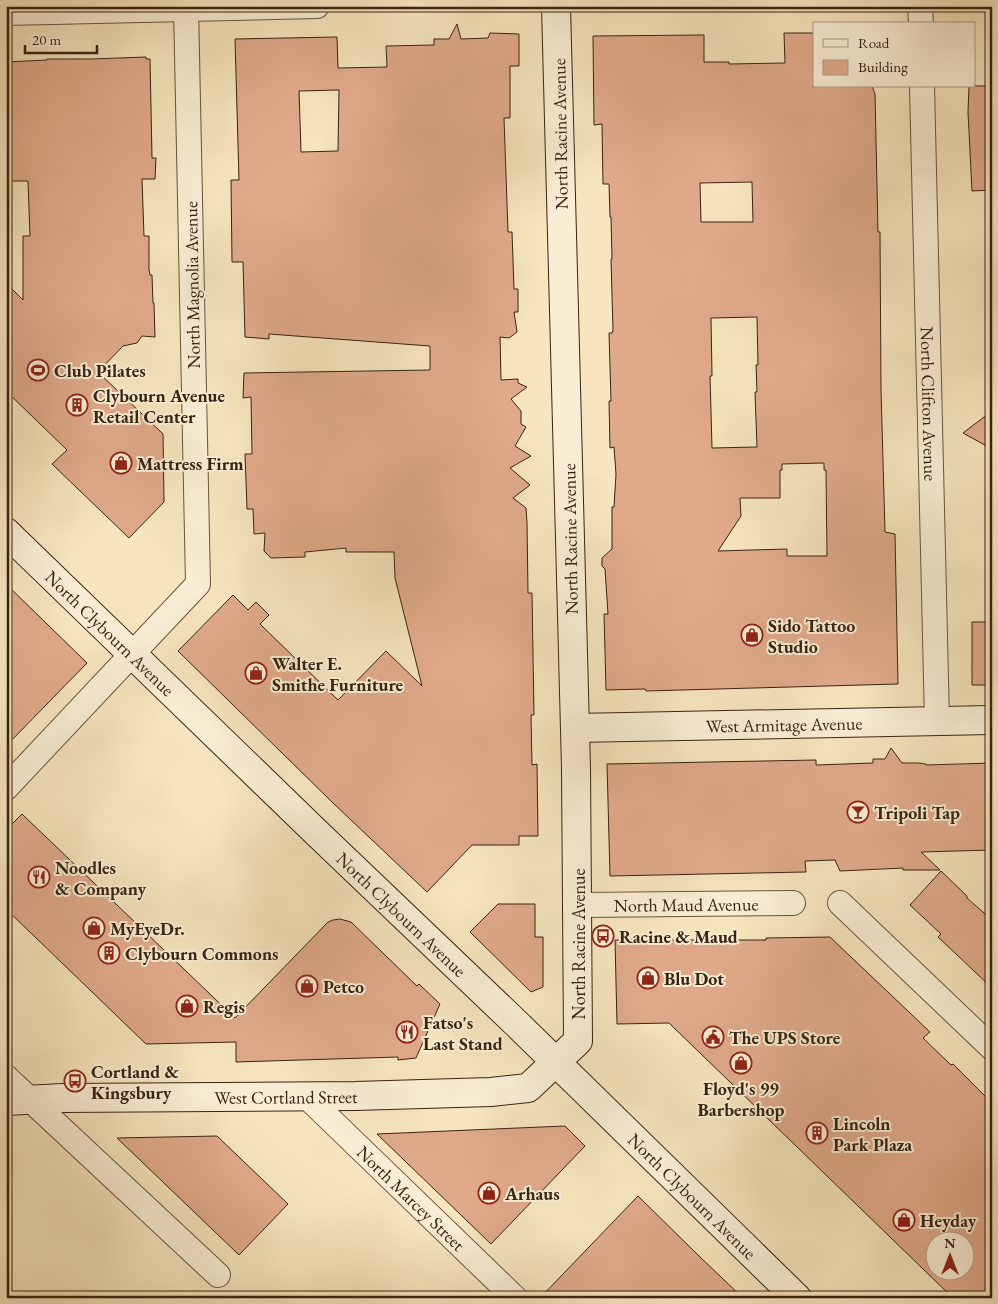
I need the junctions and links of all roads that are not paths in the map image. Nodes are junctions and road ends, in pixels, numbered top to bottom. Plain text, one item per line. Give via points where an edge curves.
1 (317, 6) edge
2 (556, 6) edge
3 (920, 6) edge
4 (186, 8) edge
5 (6, 13) edge
6 (920, 22) edge
7 (922, 88) edge
8 (6, 532) edge
9 (132, 654) junction
10 (992, 720) edge
11 (937, 721) junction
12 (575, 728) junction
13 (6, 788) edge
14 (793, 903) dead end
15 (840, 903) dead end
16 (578, 905) junction
17 (992, 1048) edge
18 (556, 1063) junction
19 (6, 1077) edge
20 (307, 1097) junction
21 (19, 1100) edge
22 (218, 1275) dead end
23 (515, 1298) edge
24 (797, 1298) edge

1 - 4 street
2 - 12 main road, North Racine Avenue
3 - 6 street
4 - 5 street
4 - 9 street, North Magnolia Avenue via 198,584
7 - 11 street, North Clifton Avenue
8 - 9 main road, North Clybourn Avenue
9 - 13 street, North Magnolia Avenue
9 - 18 main road, North Clybourn Avenue
10 - 11 main road, West Armitage Avenue
11 - 12 main road, West Armitage Avenue
12 - 16 main road, North Racine Avenue
14 - 16 street, North Maud Avenue
15 - 17 street
16 - 18 main road, North Racine Avenue via 578,1041
18 - 20 main road, West Cortland Street via 528,1088 492,1092
18 - 24 main road, North Clybourn Avenue
19 - 21 street
20 - 21 main road, West Cortland Street
20 - 23 street, North Marcey Street
21 - 22 street

